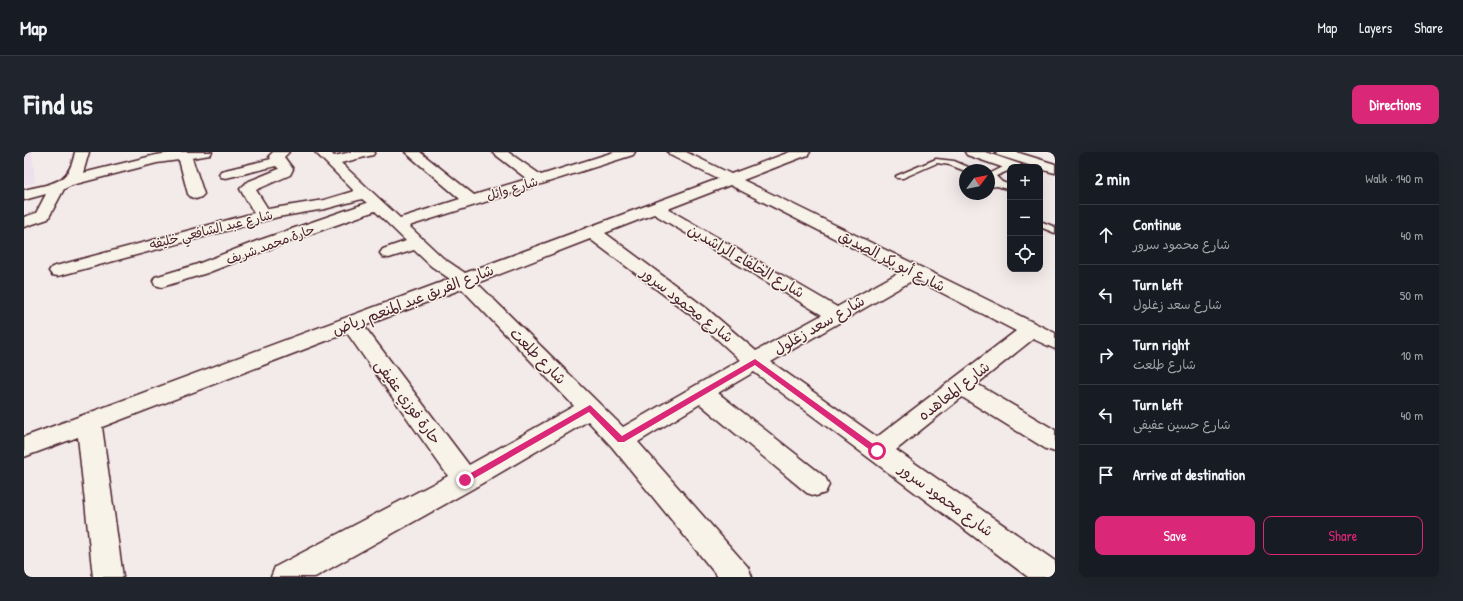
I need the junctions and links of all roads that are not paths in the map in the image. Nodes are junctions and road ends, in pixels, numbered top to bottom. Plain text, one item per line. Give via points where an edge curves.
1 (82, 152) edge
2 (205, 152) edge
3 (368, 152) edge
4 (412, 152) edge
5 (499, 152) edge
6 (589, 152) edge
7 (628, 152) edge
8 (675, 152) edge
9 (803, 152) edge
10 (972, 152) edge
11 (1002, 152) edge
12 (184, 154) junction
13 (280, 156) edge
14 (776, 156) edge
15 (326, 157) edge
16 (602, 160) junction
17 (1008, 164) edge
18 (959, 166) edge
19 (1055, 169) edge
20 (1007, 170) edge
21 (226, 174) dead end
22 (900, 176) dead end
23 (1043, 177) edge
24 (995, 178) edge
25 (730, 179) junction
26 (539, 180) junction
27 (1055, 181) edge
28 (995, 182) edge
29 (62, 184) junction
30 (1007, 187) edge
31 (24, 194) edge
32 (196, 194) dead end
33 (371, 199) junction
34 (472, 201) junction
35 (655, 208) junction
36 (264, 216) junction
37 (24, 222) edge
38 (397, 224) junction
39 (1043, 225) edge
40 (1055, 230) edge
41 (592, 232) junction
42 (417, 243) junction
43 (389, 253) dead end
44 (58, 271) dead end
45 (914, 272) junction
46 (464, 280) junction
47 (162, 281) dead end
48 (837, 315) junction
49 (351, 323) junction
50 (1031, 330) junction
51 (1055, 342) edge
52 (755, 362) junction
53 (961, 385) junction
54 (701, 392) junction
55 (590, 408) junction
56 (89, 422) junction
57 (621, 440) junction
58 (1055, 442) edge
59 (24, 447) edge
60 (877, 451) junction
61 (465, 480) junction
62 (816, 485) dead end
63 (108, 577) edge
64 (286, 577) edge
65 (737, 577) edge
66 (1053, 577) edge

1 - 29 street via 76,174
2 - 12 street
3 - 15 street
4 - 34 street
5 - 26 street
6 - 16 street
7 - 16 street, شارع وائل
8 - 25 street, شارع أبو بكر الصديق
9 - 14 street, شارع الفريق عبد المنعم رياض
10 - 17 street
11 - 19 street
12 - 29 street via 129,165
12 - 32 street
13 - 21 street
13 - 36 street via 285,172 248,189
14 - 25 street, شارع الفريق عبد المنعم رياض
15 - 33 street, شارع طلعت
16 - 26 street, شارع وائل
18 - 22 lane via 936,161
20 - 24 lane
23 - 27 street
25 - 35 street, شارع الفريق عبد المنعم رياض
25 - 45 street, شارع أبو بكر الصديق
26 - 34 street, شارع وائل
28 - 30 lane
29 - 31 street
29 - 37 street via 42,216
33 - 36 street, شارع عبد الشافعي خليفه via 325,204
33 - 38 street, شارع طلعت
33 - 47 street, حارة محمد شريف via 256,248
34 - 38 street, شارع وائل
35 - 41 street, شارع الفريق عبد المنعم رياض
35 - 48 street, شارع الخلفاء الراشدين
36 - 44 street, شارع عبد الشافعي خليفه
38 - 42 street, شارع طلعت
39 - 40 lane
41 - 46 street, شارع الفريق عبد المنعم رياض
41 - 52 street, شارع محمود سرور via 699,312
42 - 43 street
42 - 46 street, شارع طلعت via 437,262
45 - 48 street, شارع سعد زغلول
45 - 50 street, شارع أبو بكر الصديق
46 - 49 street, شارع الفريق عبد المنعم رياض
46 - 55 street, شارع طلعت
48 - 52 street, شارع سعد زغلول
49 - 56 street, شارع الفريق عبد المنعم رياض
49 - 61 street, حارة فوزي عفيفى
50 - 51 street, شارع أبو بكر الصديق
50 - 53 street, شارع المعاهده
52 - 54 street, شارع سعد زغلول
52 - 60 street, شارع محمود سرور
53 - 58 street
53 - 60 street, شارع المعاهده
54 - 57 street, شارع سعد زغلول
54 - 62 street
55 - 57 street, شارع طلعت
55 - 61 street
56 - 59 street, شارع الفريق عبد المنعم رياض
56 - 63 street
57 - 65 street, شارع طلعت
60 - 66 street, شارع محمود سرور
61 - 64 street

